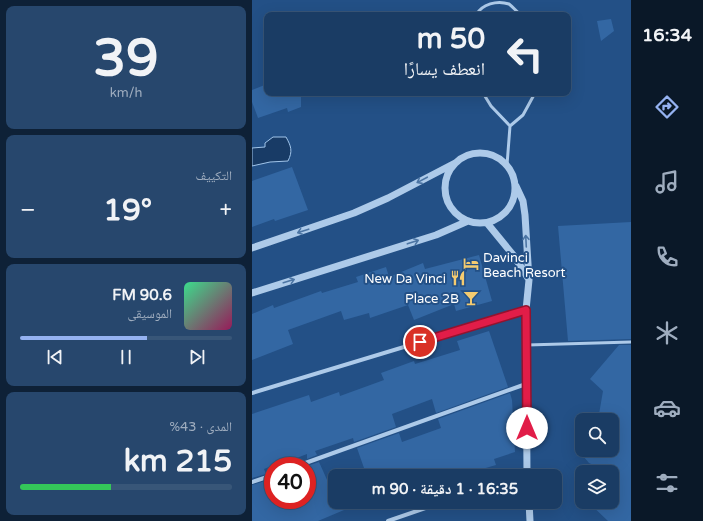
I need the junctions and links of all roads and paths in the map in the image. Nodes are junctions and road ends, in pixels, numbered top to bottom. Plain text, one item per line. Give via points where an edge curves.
1 (478, 12) edge
2 (518, 12) edge
3 (485, 96) edge
4 (533, 96) edge
5 (510, 126) junction
6 (457, 162) junction
7 (507, 165) junction
8 (516, 186) junction
9 (468, 221) junction
10 (487, 223) junction
11 (252, 248) edge
12 (529, 280) junction
13 (252, 293) edge
14 (526, 310) junction
15 (631, 342) edge
16 (527, 345) junction
17 (526, 384) junction
18 (252, 393) edge
19 (316, 459) edge
20 (527, 469) edge
21 (264, 478) edge
22 (252, 482) edge
23 (422, 509) edge
24 (529, 509) edge
25 (388, 521) edge
26 (530, 521) edge

1 - 2 lane via 483,6 496,1 509,4
3 - 5 lane
4 - 5 lane via 523,115
5 - 7 lane
6 - 7 street via 477,153 498,158
6 - 9 street via 446,179 447,200 459,216
6 -> 11 street via 354,213
7 - 8 street
8 - 10 street via 515,196 508,210 497,220
12 -> 8 street via 526,215
9 - 10 street
13 -> 9 street via 436,235
10 - 12 street via 514,256
12 - 14 street
14 - 16 street
14 - 18 street
15 - 16 lane
16 - 17 street
17 - 19 street
17 - 20 street
21 - 22 street
23 - 25 street
24 - 26 street

